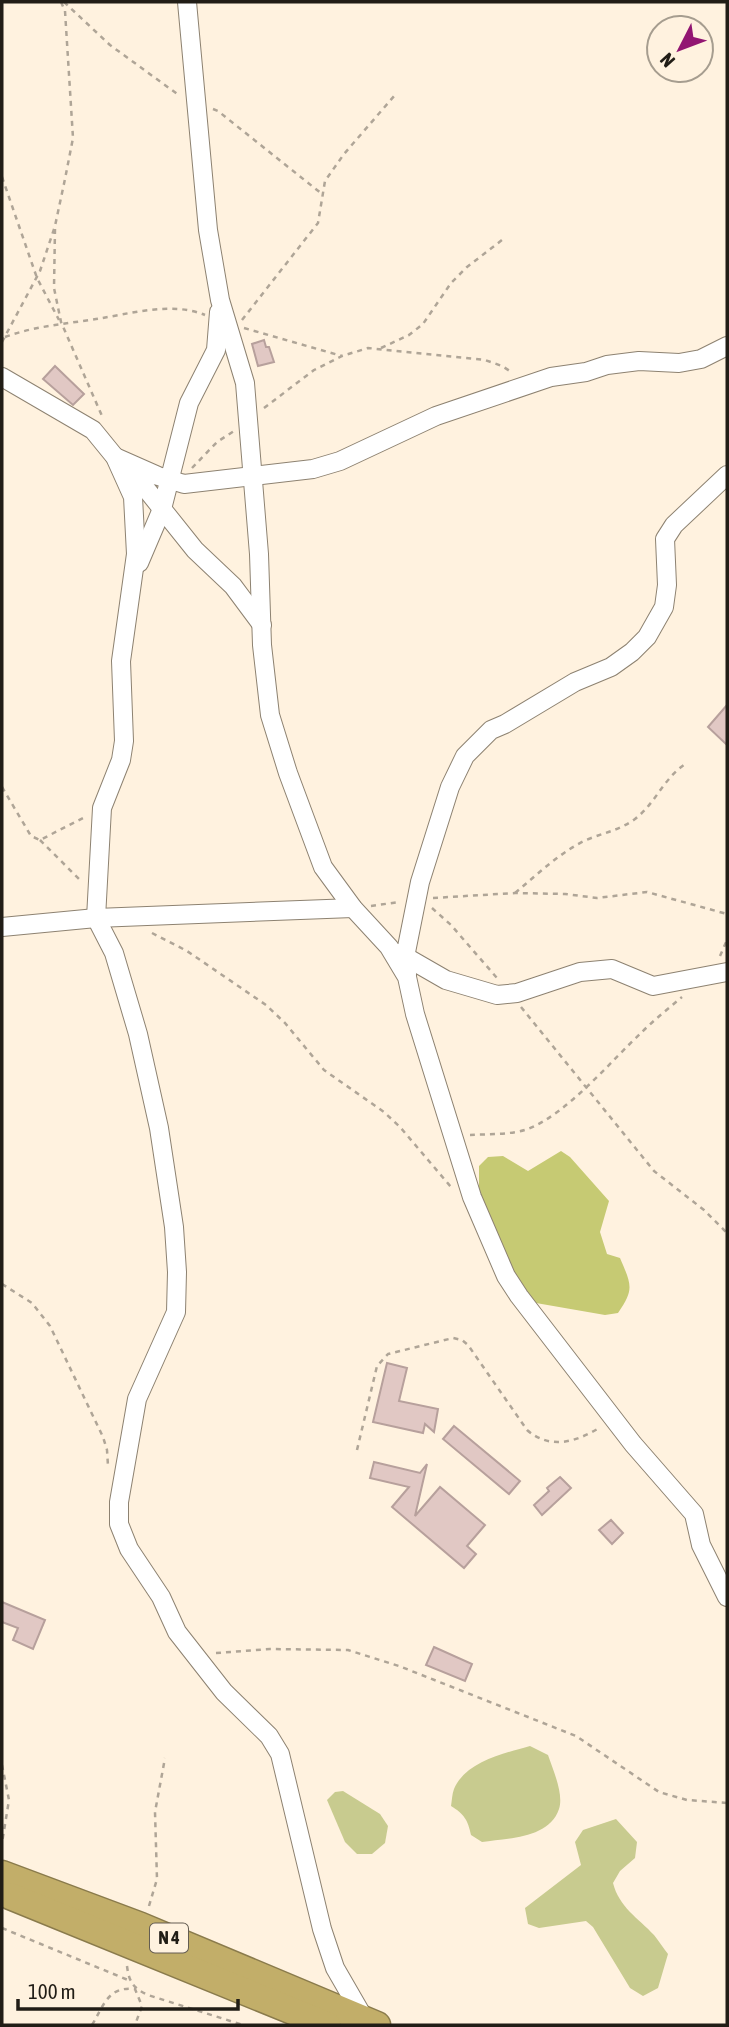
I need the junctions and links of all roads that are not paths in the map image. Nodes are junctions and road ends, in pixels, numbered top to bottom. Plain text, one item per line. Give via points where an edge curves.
1 (187, 2) edge
2 (220, 300) junction
3 (727, 345) edge
4 (2, 377) edge
5 (116, 457) junction
6 (727, 475) edge
7 (253, 477) junction
8 (175, 481) junction
9 (162, 509) junction
10 (131, 582) junction
11 (262, 625) junction
12 (353, 908) junction
13 (96, 918) junction
14 (2, 927) edge
15 (389, 947) junction
16 (405, 957) junction
17 (727, 972) edge
18 (407, 977) junction
19 (727, 1597) edge
20 (2, 1874) edge
21 (2, 1892) edge
22 (136, 1935) junction
23 (300, 2003) junction
24 (371, 2023) edge
25 (327, 2025) edge

1 - 2 street via 208,230
2 - 7 street via 245,383
2 - 8 street via 216,350 189,403
3 - 7 street via 701,359 639,361 551,377 436,416 340,461
4 - 5 street via 93,430
5 - 8 street
5 - 9 street
5 - 10 street via 133,497 136,554
6 - 16 street via 674,525 665,540 664,607 647,637 611,667 491,730 465,756 450,787 420,882
7 - 8 street
7 - 11 street
8 - 9 street
9 - 10 street
9 - 11 street
10 - 13 street via 121,661 124,741 102,808
11 - 12 street via 270,715 281,751 323,867
12 - 13 street
12 - 15 street
13 - 14 street
13 - 24 street via 114,953 138,1034 163,1153 177,1272 176,1312 137,1399 119,1524 177,1632 280,1754 335,1968
15 - 16 street
15 - 18 street
16 - 17 street via 446,980 497,995 580,972 612,969 653,986
16 - 18 street
18 - 19 street via 472,1196 506,1276 613,1418 694,1514 701,1545
20 - 22 highway, N 4
21 - 22 highway, N 4
22 - 23 highway, N 4
23 - 24 highway, N 4
23 - 25 highway, N 4

